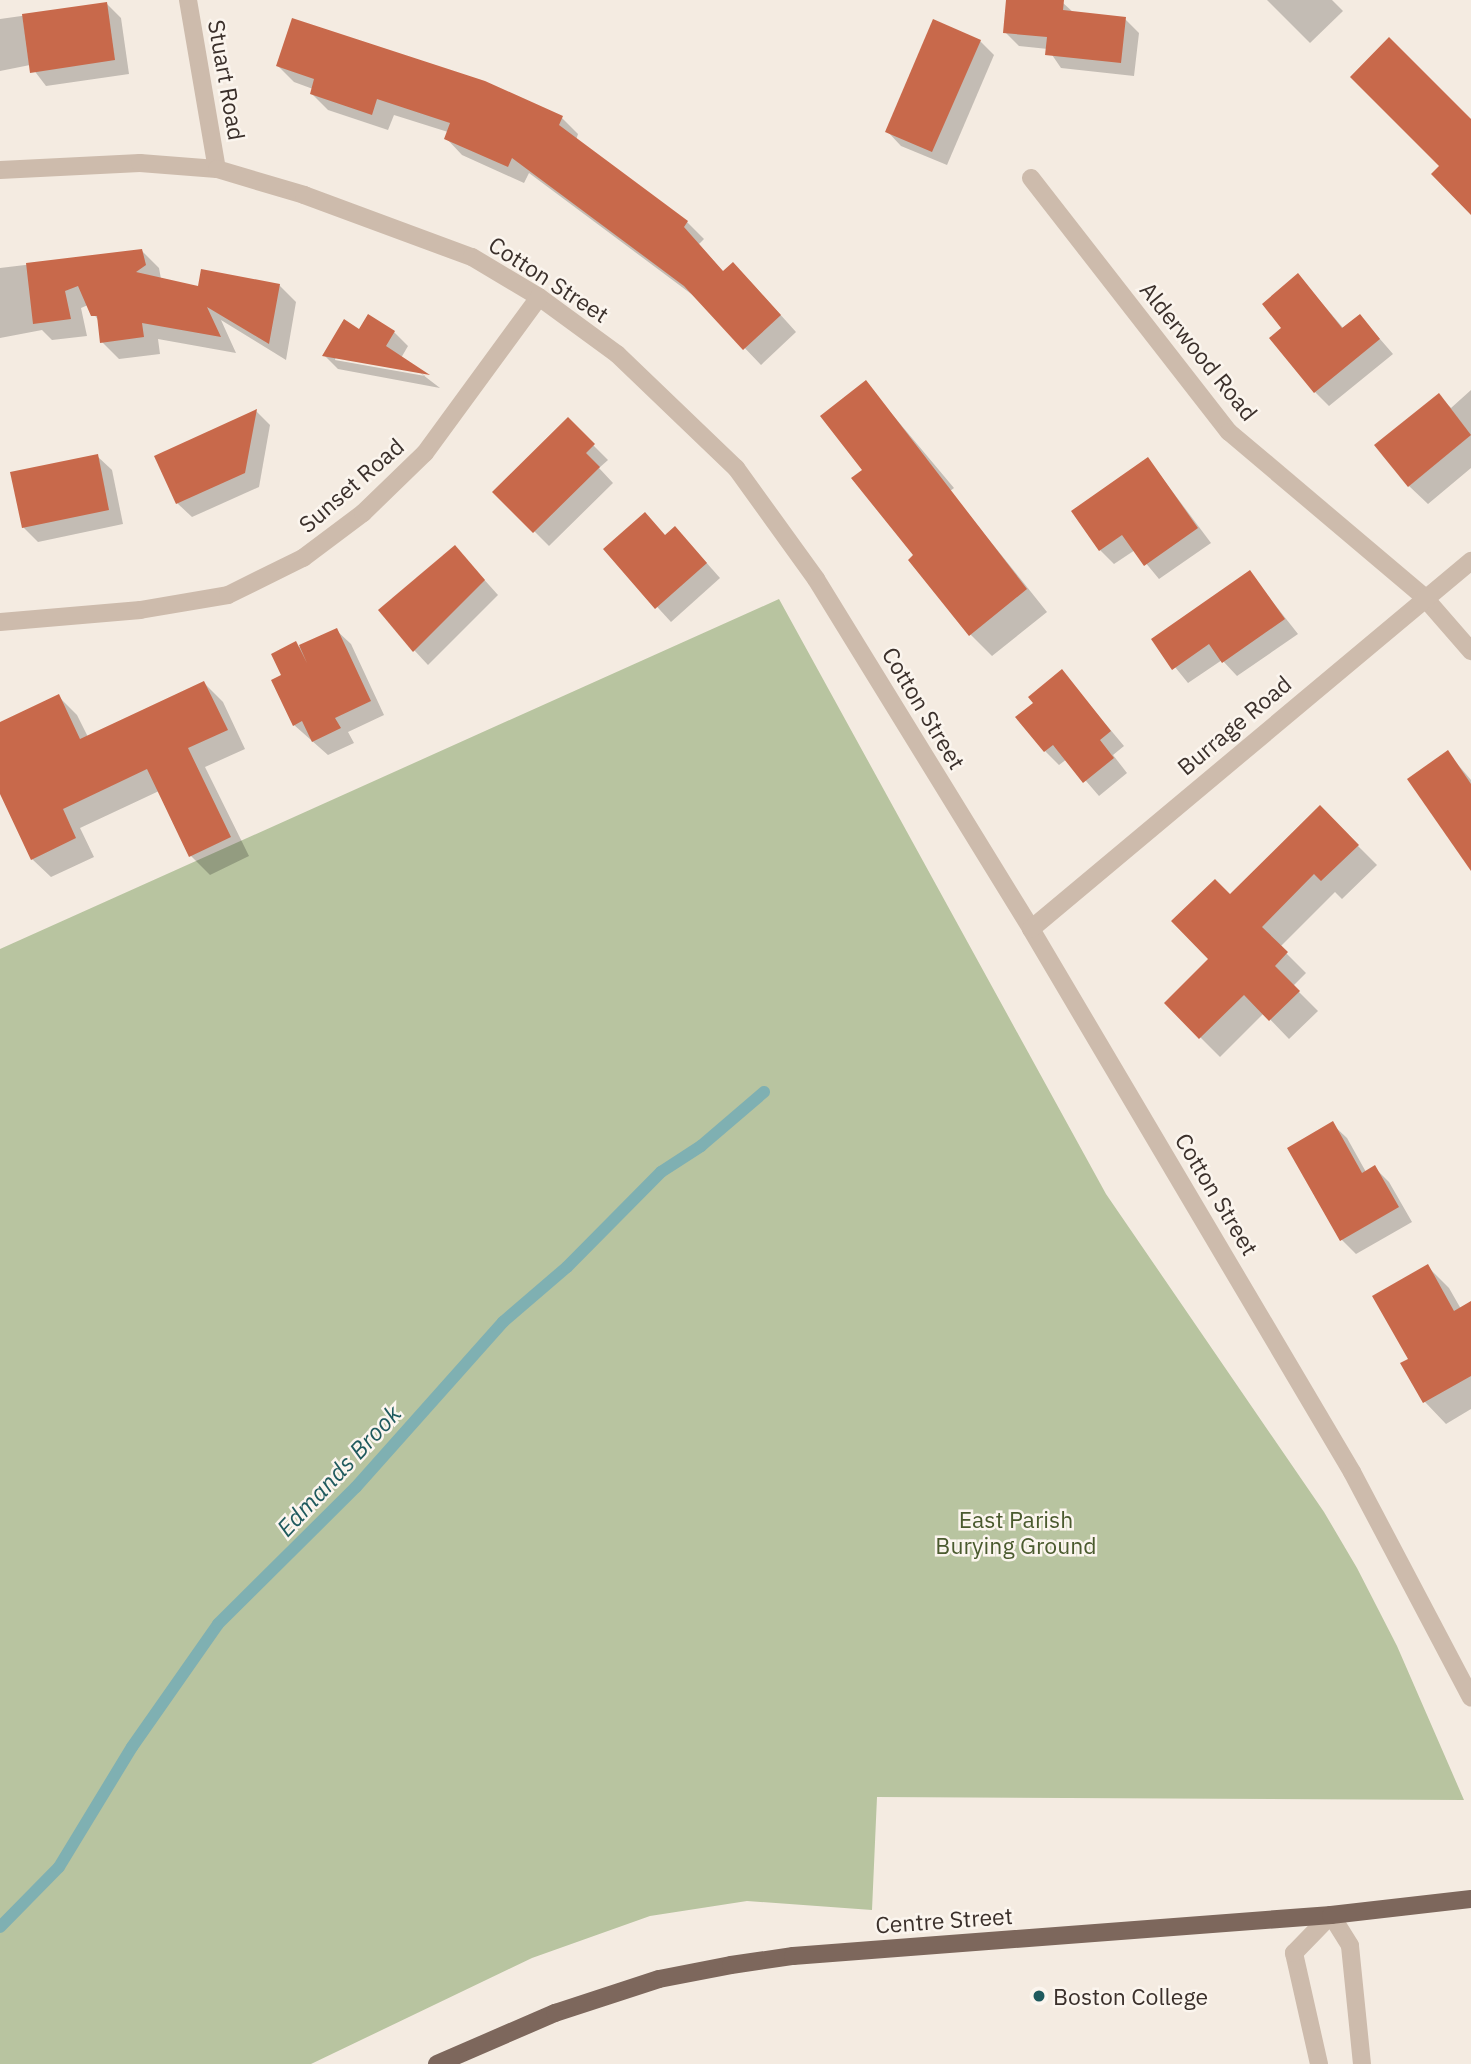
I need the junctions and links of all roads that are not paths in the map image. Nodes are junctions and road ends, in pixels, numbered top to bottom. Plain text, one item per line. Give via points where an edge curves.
1 (188, 0) edge
2 (217, 169) junction
3 (0, 170) edge
4 (1031, 178) dead end
5 (539, 297) junction
6 (1471, 561) edge
7 (1424, 597) junction
8 (0, 622) edge
9 (1471, 651) edge
10 (1031, 929) junction
11 (1471, 1698) edge
12 (1471, 1899) edge
13 (1331, 1915) junction
14 (437, 2064) edge
15 (1319, 2064) edge
16 (1362, 2064) edge

1 - 2 street, Stuart Road
2 - 3 street, Cotton Street via 140,163
2 - 5 street, Cotton Street via 304,195 472,257
4 - 7 street, Alderwood Road via 1229,432
5 - 8 street, Sunset Road via 425,453 363,513 303,558 228,595 140,610
5 - 10 street, Cotton Street via 617,354 737,468 816,579
6 - 7 street, Burrage Road
7 - 9 street, Alderwood Road
7 - 10 street, Burrage Road
10 - 11 street, Cotton Street via 1352,1472
12 - 13 main road, Centre Street
13 - 14 main road, Centre Street via 743,1963 659,1979 555,2013
13 - 15 street via 1294,1953
13 - 16 street via 1350,1947

